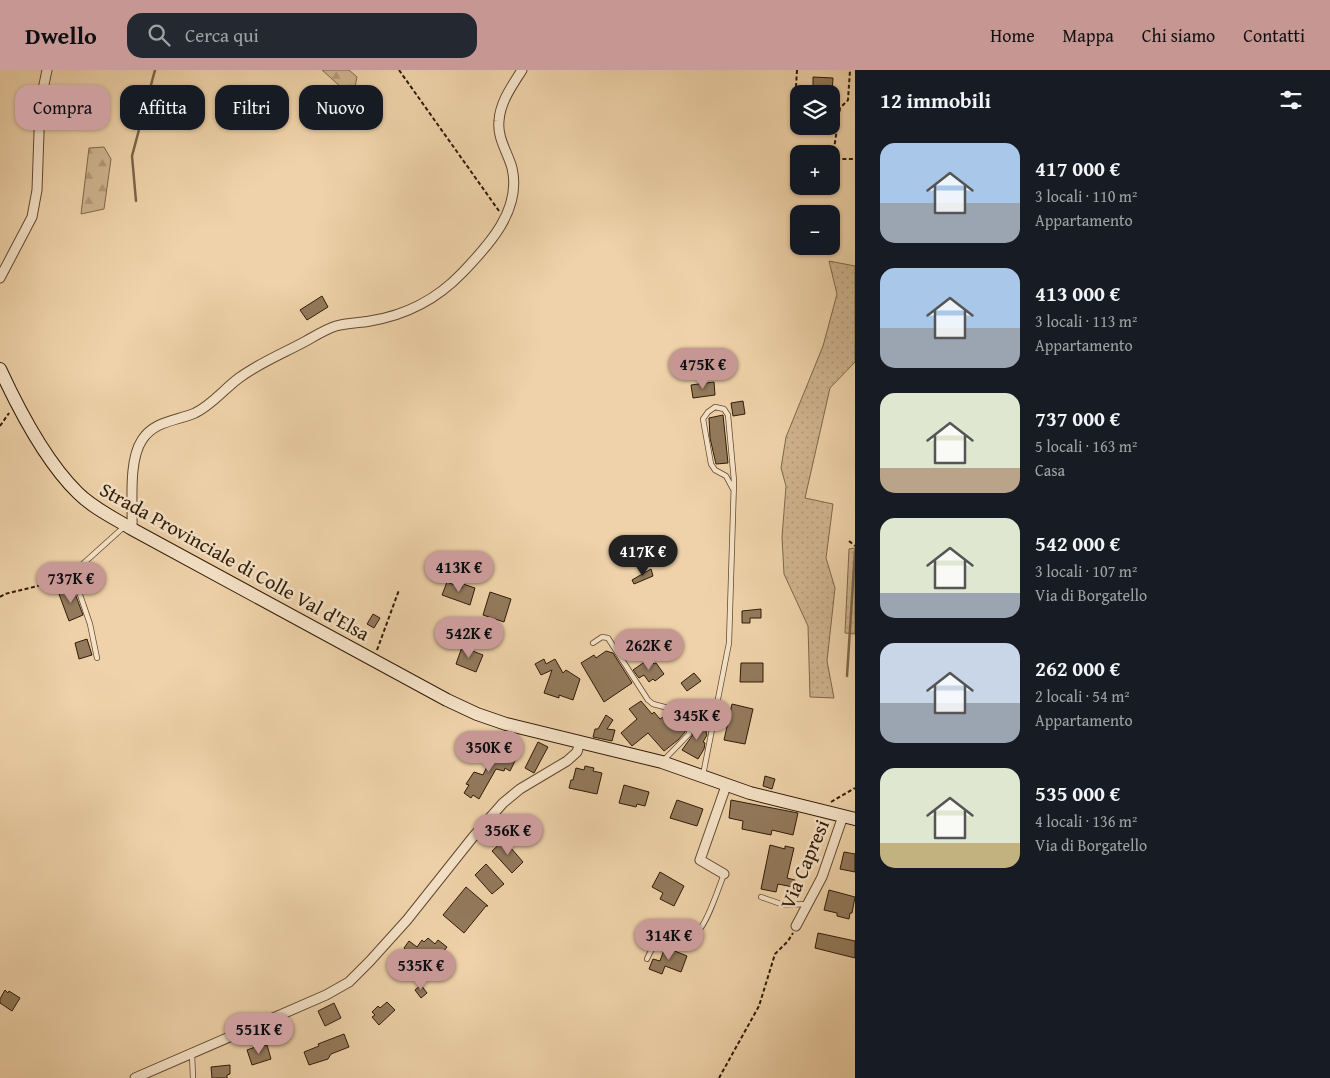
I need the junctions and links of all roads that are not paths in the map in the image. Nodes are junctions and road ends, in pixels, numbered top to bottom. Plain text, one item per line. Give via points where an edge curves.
1 (47, 70) edge
2 (522, 70) edge
3 (0, 278) edge
4 (0, 369) edge
5 (733, 489) junction
6 (129, 527) junction
7 (593, 643) dead end
8 (97, 658) dead end
9 (580, 742) junction
10 (662, 762) junction
11 (703, 777) junction
12 (726, 786) junction
13 (849, 818) edge
14 (724, 874) joint
15 (761, 897) dead end
16 (808, 904) junction
17 (796, 926) road end
18 (647, 959) dead end
19 (192, 1053) junction
20 (135, 1078) edge
21 (193, 1078) edge

1 - 3 street via 40,104 37,190 32,217
2 - 6 street via 501,108 499,134 512,170 513,186 505,219 495,236 462,274 423,305 381,319 335,326 254,368 194,413 156,426 140,442 136,454
4 - 6 main road, Strada Provinciale di Colle Val d'Elsa via 46,452 68,483 86,500
5 - 5 lane via 728,415 724,409 715,407 703,419 711,464 726,476
5 - 11 lane via 729,643
6 - 8 lane via 77,568 75,576
6 - 9 main road, Strada Provinciale di Colle Val d'Elsa via 447,700 513,726
7 - 10 lane via 602,637 608,638 648,700 672,709 690,728 689,734
9 - 10 main road, Strada Provinciale di Colle Val d'Elsa
9 - 19 street via 577,752 567,761 516,792 499,807 407,920 353,978 326,995
10 - 11 main road, Strada Provinciale di Colle Val d'Elsa
11 - 12 main road, Strada Provinciale di Colle Val d'Elsa
12 - 13 main road, Strada Provinciale di Colle Val d'Elsa
12 - 14 street via 700,860
13 - 16 street, Via Capresi
14 - 18 lane via 700,930 690,936 658,942
15 - 16 lane via 784,905
16 - 17 street, Via Capresi
19 - 20 street
19 - 21 lane

